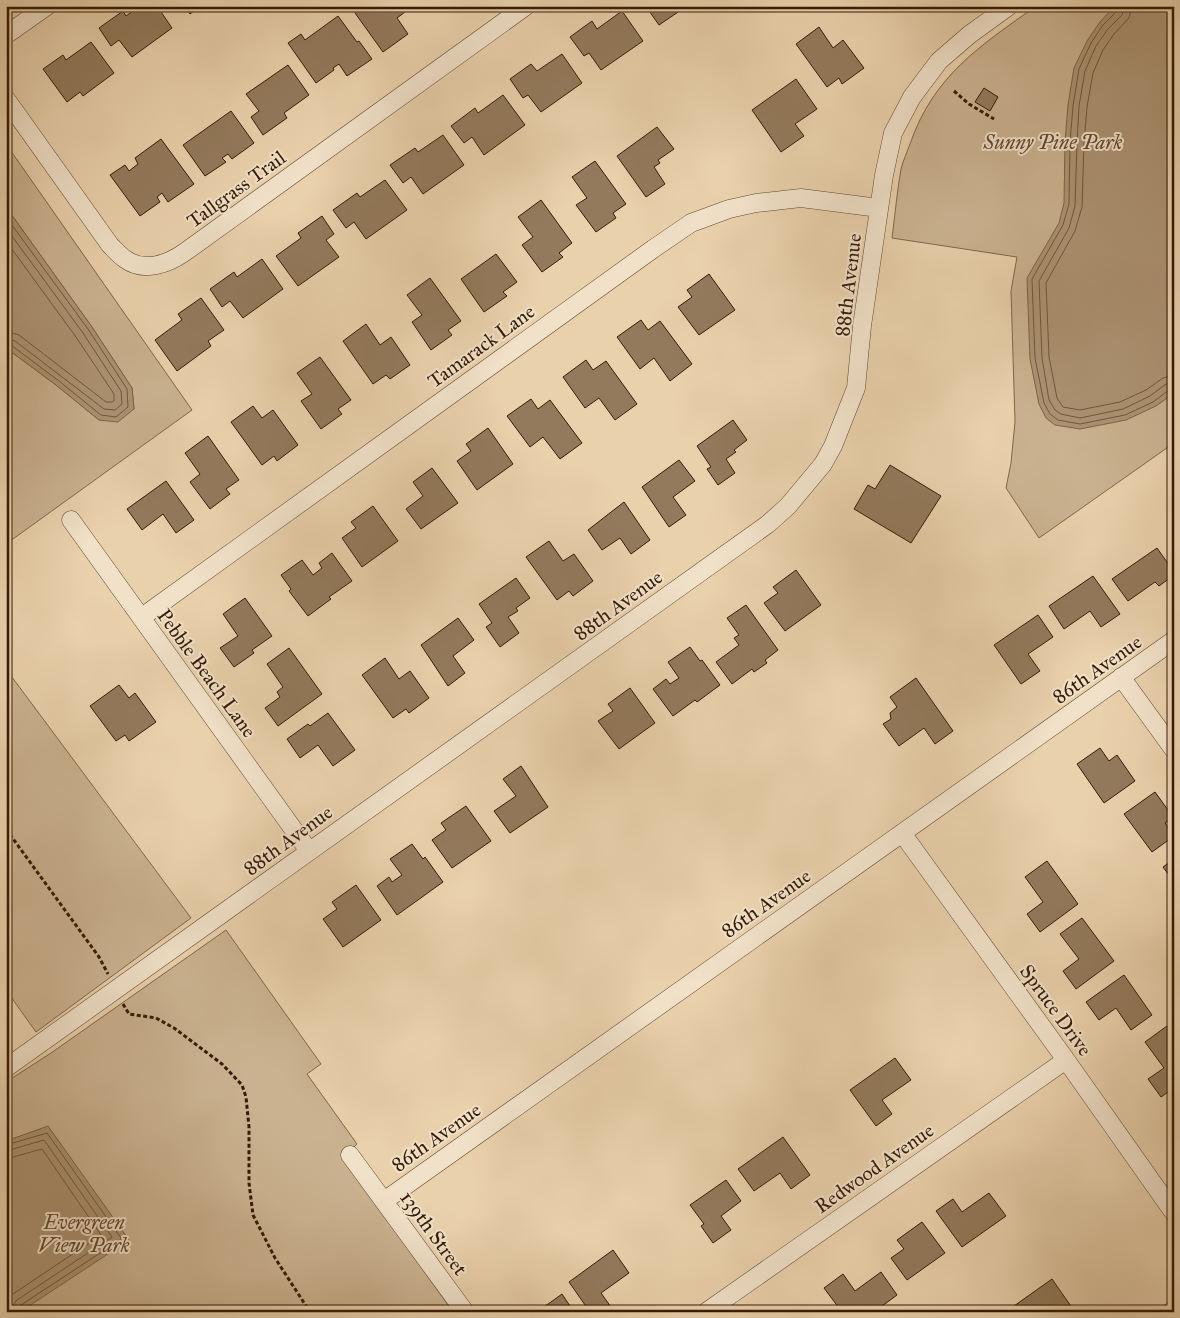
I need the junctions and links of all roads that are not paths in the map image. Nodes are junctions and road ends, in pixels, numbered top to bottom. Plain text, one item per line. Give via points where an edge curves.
1 (47, 6) edge
2 (526, 6) edge
3 (1009, 6) edge
4 (6, 35) edge
5 (6, 99) edge
6 (879, 208) junction
7 (71, 520) dead end
8 (142, 617) junction
9 (1174, 640) edge
10 (1121, 677) junction
11 (1174, 750) edge
12 (902, 833) junction
13 (309, 851) junction
14 (1066, 1060) junction
15 (6, 1068) edge
16 (350, 1155) dead end
17 (384, 1200) junction
18 (1174, 1213) edge
19 (465, 1312) edge
20 (706, 1312) edge

1 - 4 street
2 - 5 street, Tallgrass Trail via 185,252 158,266 143,266 126,260 110,245
3 - 6 street, 88th Avenue via 940,61 912,97 893,133
6 - 8 street, Tamarack Lane via 801,198 728,209 691,224 636,260
6 - 13 street, 88th Avenue via 856,388 833,446 805,488 768,524
7 - 8 street, Pebble Beach Lane
8 - 13 street, Pebble Beach Lane
9 - 10 street, 86th Avenue
10 - 11 street
10 - 12 street, 86th Avenue
12 - 14 street, Spruce Drive
12 - 17 street, 86th Avenue
13 - 15 street, 88th Avenue
14 - 18 street, Spruce Drive
14 - 20 street, Redwood Avenue
16 - 17 street, 139th Street
17 - 19 street, 139th Street

